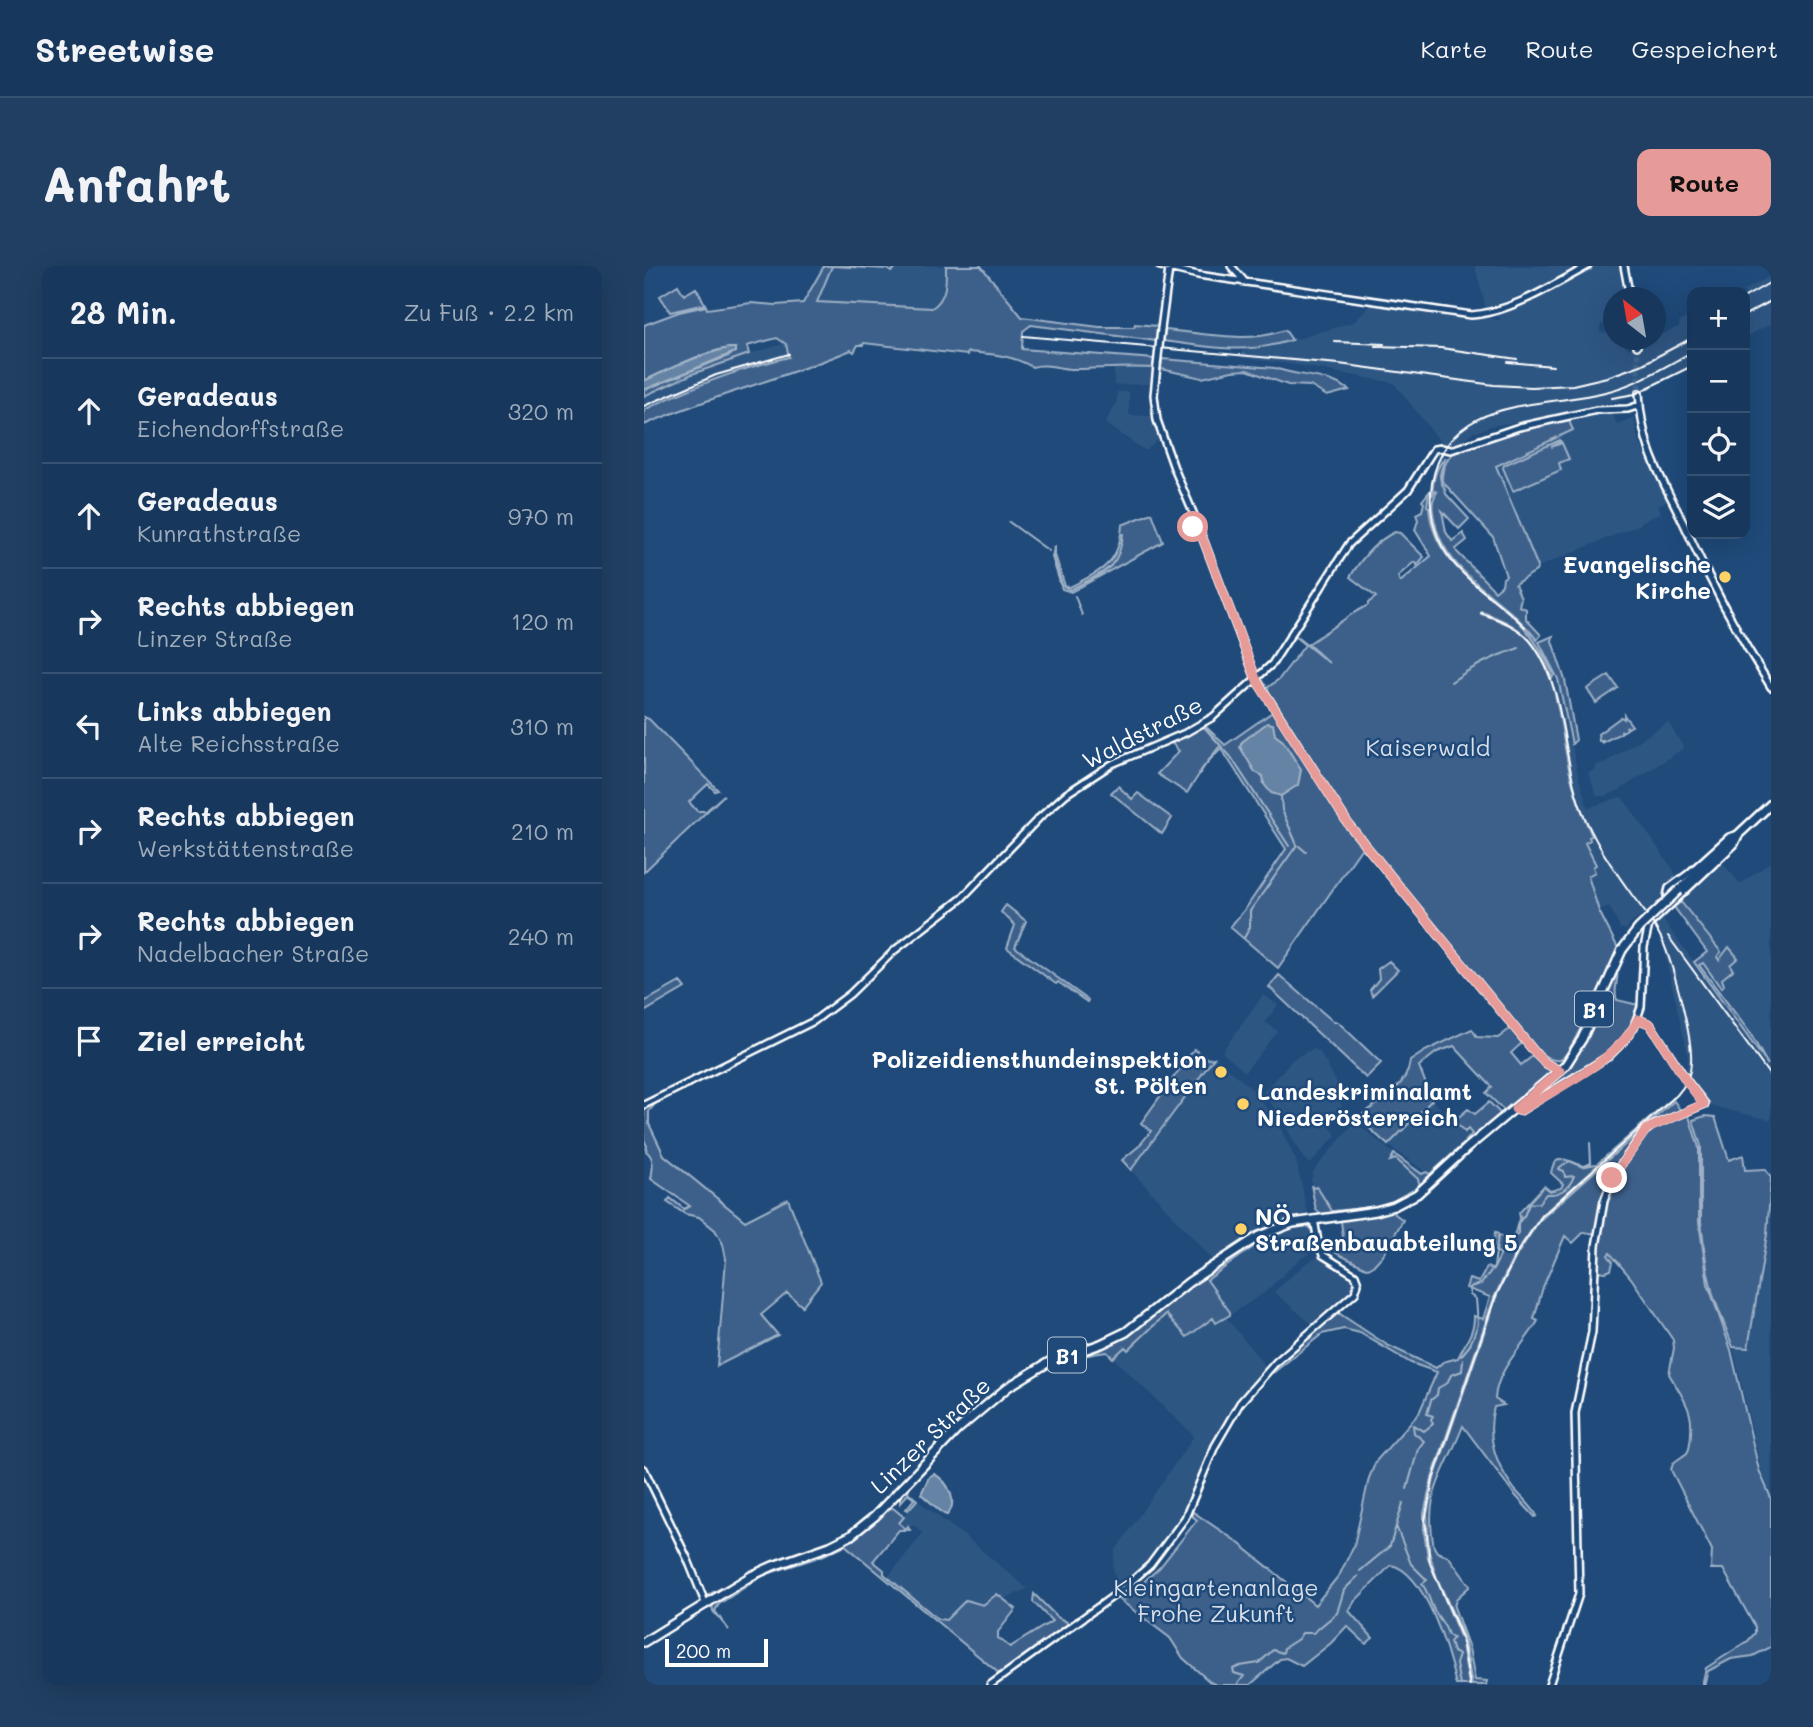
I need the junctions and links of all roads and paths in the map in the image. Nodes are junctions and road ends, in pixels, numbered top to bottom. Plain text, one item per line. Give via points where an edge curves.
1 (1160, 266) edge
2 (1588, 266) edge
3 (1624, 266) edge
4 (1231, 267) edge
5 (1169, 269) junction
6 (1229, 280) junction
7 (1245, 282) junction
8 (1628, 287) edge
9 (1639, 393) tunnel mouth
10 (1640, 405) junction
11 (1256, 678) junction
12 (1771, 687) edge
13 (1771, 804) edge
14 (1739, 835) junction
15 (1670, 905) junction
16 (1638, 1019) junction
17 (1560, 1071) junction
18 (644, 1105) edge
19 (1515, 1109) junction
20 (1314, 1219) junction
21 (644, 1469) edge
22 (706, 1605) junction
23 (644, 1642) edge
24 (990, 1685) edge
25 (1549, 1685) edge

1 - 5 street
2 - 7 street via 1511,305 1471,315
3 - 8 street
4 - 6 street
4 - 7 street
5 - 6 street
5 - 11 street, bridge via 1154,395 1157,421 1197,522 1193,528 1200,531
6 - 7 street
9 - 10 street
10 - 11 street, Waldstraße via 1520,427 1451,450 1434,449 1408,490 1349,544 1272,664
10 - 12 street via 1649,453 1710,582
11 - 17 street via 1357,835 1537,1055
11 - 18 street, Waldstraße via 1205,723 1112,764 1066,794 970,891 814,1021
13 - 14 main road, B1
14 - 15 street
14 - 15 street via 1729,837 1669,888
14 - 17 main road, Linzer Straße / B1, bridge via 1645,922 1622,950 1582,1039
15 - 16 street via 1647,929
16 - 19 street via 1609,1056 1520,1111
16 - 25 street via 1650,1024 1704,1104 1647,1129 1619,1168 1604,1201 1592,1332 1574,1420 1579,1594
17 - 19 main road, Linzer Straße / B1
19 - 20 main road, Linzer Straße / B1 via 1406,1200 1376,1211
20 - 22 main road, Linzer Straße / B1 via 1265,1232 1196,1276 1126,1332 1026,1375 969,1419 858,1531 760,1572
20 - 24 street via 1321,1251 1353,1273 1358,1283 1355,1293 1276,1362 1240,1403 1185,1518 1155,1559 1123,1589
21 - 22 street
22 - 23 main road, B1

